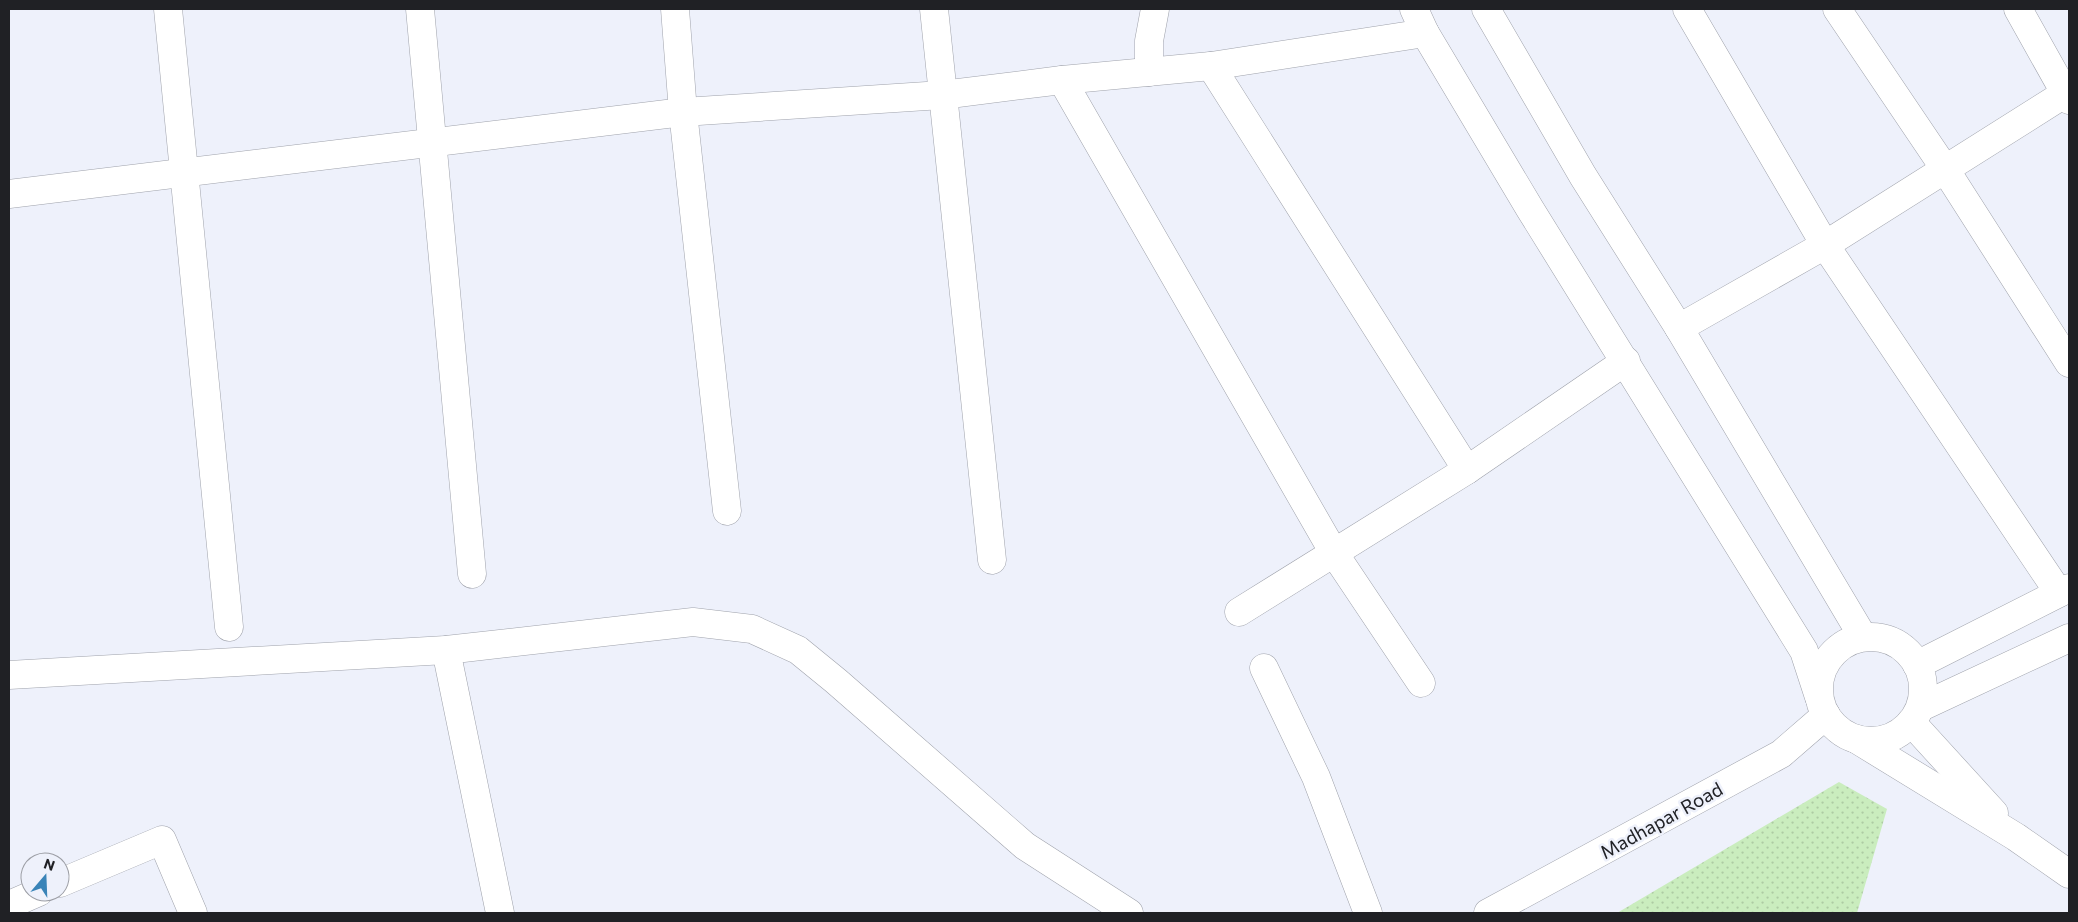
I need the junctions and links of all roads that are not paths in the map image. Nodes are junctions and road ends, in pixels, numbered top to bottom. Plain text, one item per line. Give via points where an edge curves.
1 (168, 9) edge
2 (420, 9) edge
3 (675, 9) edge
4 (934, 9) edge
5 (1155, 9) edge
6 (1486, 9) edge
7 (1687, 9) edge
8 (1837, 9) edge
9 (2018, 9) edge
10 (1419, 21) edge
11 (1211, 66) junction
12 (1149, 72) junction
13 (1062, 80) junction
14 (942, 95) junction
15 (2068, 95) edge
16 (683, 112) junction
17 (431, 142) junction
18 (1945, 169) junction
19 (184, 172) junction
20 (9, 194) edge
21 (1825, 245) junction
22 (1679, 328) junction
23 (1626, 361) junction
24 (2069, 363) edge
25 (1467, 470) junction
26 (727, 511) dead end
27 (1334, 553) junction
28 (992, 560) dead end
29 (472, 574) dead end
30 (2064, 591) edge
31 (1239, 612) dead end
32 (229, 627) dead end
33 (1863, 637) junction
34 (2069, 638) edge
35 (446, 650) junction
36 (1917, 665) junction
37 (1264, 668) dead end
38 (9, 675) edge
39 (1421, 683) dead end
40 (1916, 714) junction
41 (1835, 720) junction
42 (2016, 837) junction
43 (2069, 874) edge
44 (70, 879) edge
45 (193, 913) edge
46 (500, 913) edge
47 (1129, 913) edge
48 (1368, 913) edge
49 (1488, 913) edge

1 - 19 street
2 - 17 street
3 - 16 street
4 - 14 street
5 - 12 street via 1149,41
6 - 22 street via 1583,176
7 - 21 street
8 - 18 street
9 - 15 street
10 - 11 street
10 - 23 street via 1530,209
11 - 12 street
11 - 25 street
12 - 13 street
13 - 14 street
13 - 27 street
14 - 16 street
14 - 28 street
15 - 18 street
16 - 17 street
16 - 26 street
17 - 19 street
17 - 29 street
18 - 21 street
18 - 24 street
19 - 20 street
19 - 32 street
21 - 22 street
21 - 30 street
22 - 33 street
23 - 25 street
23 - 41 street via 1804,651
25 - 27 street
27 - 31 street
27 - 39 street
30 - 36 street
33 - 36 street via 1885,638 1903,648
33 - 41 street via 1843,644 1828,658 1820,677
34 - 40 street
35 - 38 street
35 - 46 street
35 - 47 street via 693,622 752,629 798,650 1025,846
36 - 40 street via 1923,684
37 - 48 street via 1316,777
40 - 41 street via 1896,735 1876,741
40 - 42 street
41 - 42 street
41 - 49 street, Madhapar Road via 1781,754
42 - 43 street
44 - 45 street via 162,840

